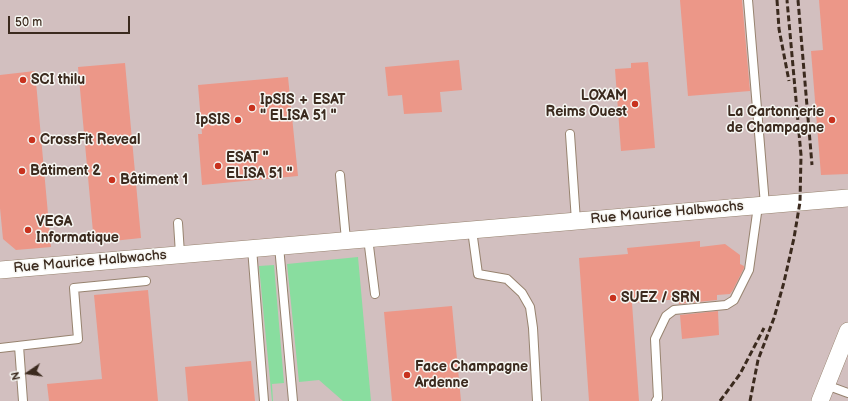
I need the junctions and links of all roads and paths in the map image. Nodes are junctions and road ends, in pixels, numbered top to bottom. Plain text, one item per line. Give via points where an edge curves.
1 (748, 0) edge
2 (570, 134) dead end
3 (340, 175) dead end
4 (848, 198) edge
5 (762, 205) junction
6 (576, 221) junction
7 (178, 223) dead end
8 (472, 230) junction
9 (368, 238) junction
10 (346, 240) junction
11 (279, 246) junction
12 (252, 248) junction
13 (180, 254) junction
14 (0, 270) edge
15 (146, 281) dead end
16 (375, 294) dead end
17 (848, 332) edge
18 (19, 346) junction
19 (0, 348) edge
20 (826, 385) junction
21 (848, 392) edge
22 (23, 401) edge
23 (264, 401) edge
24 (293, 401) edge
25 (537, 401) edge
26 (656, 401) edge
27 (820, 401) edge

1 - 5 lane
2 - 6 lane, Rue Maurice Halbwachs
3 - 10 lane
4 - 5 street, Rue Maurice Halbwachs
5 - 6 street, Rue Maurice Halbwachs
5 - 26 lane, Rue Maurice Halbwachs via 749,270 734,300 726,305 674,310 666,316 655,339 658,398
6 - 8 street, Rue Maurice Halbwachs
7 - 13 lane, Rue Maurice Halbwachs
8 - 9 street, Rue Maurice Halbwachs
8 - 25 lane via 478,274 507,279 522,293 530,307
9 - 10 street, Rue Maurice Halbwachs
9 - 16 lane
10 - 11 street, Rue Maurice Halbwachs
11 - 12 street, Rue Maurice Halbwachs
11 - 24 lane
12 - 13 street, Rue Maurice Halbwachs
12 - 23 lane
13 - 14 street, Rue Maurice Halbwachs
15 - 18 lane via 74,288 78,339
17 - 20 street
18 - 19 lane
18 - 22 lane
20 - 21 lane
20 - 27 street

